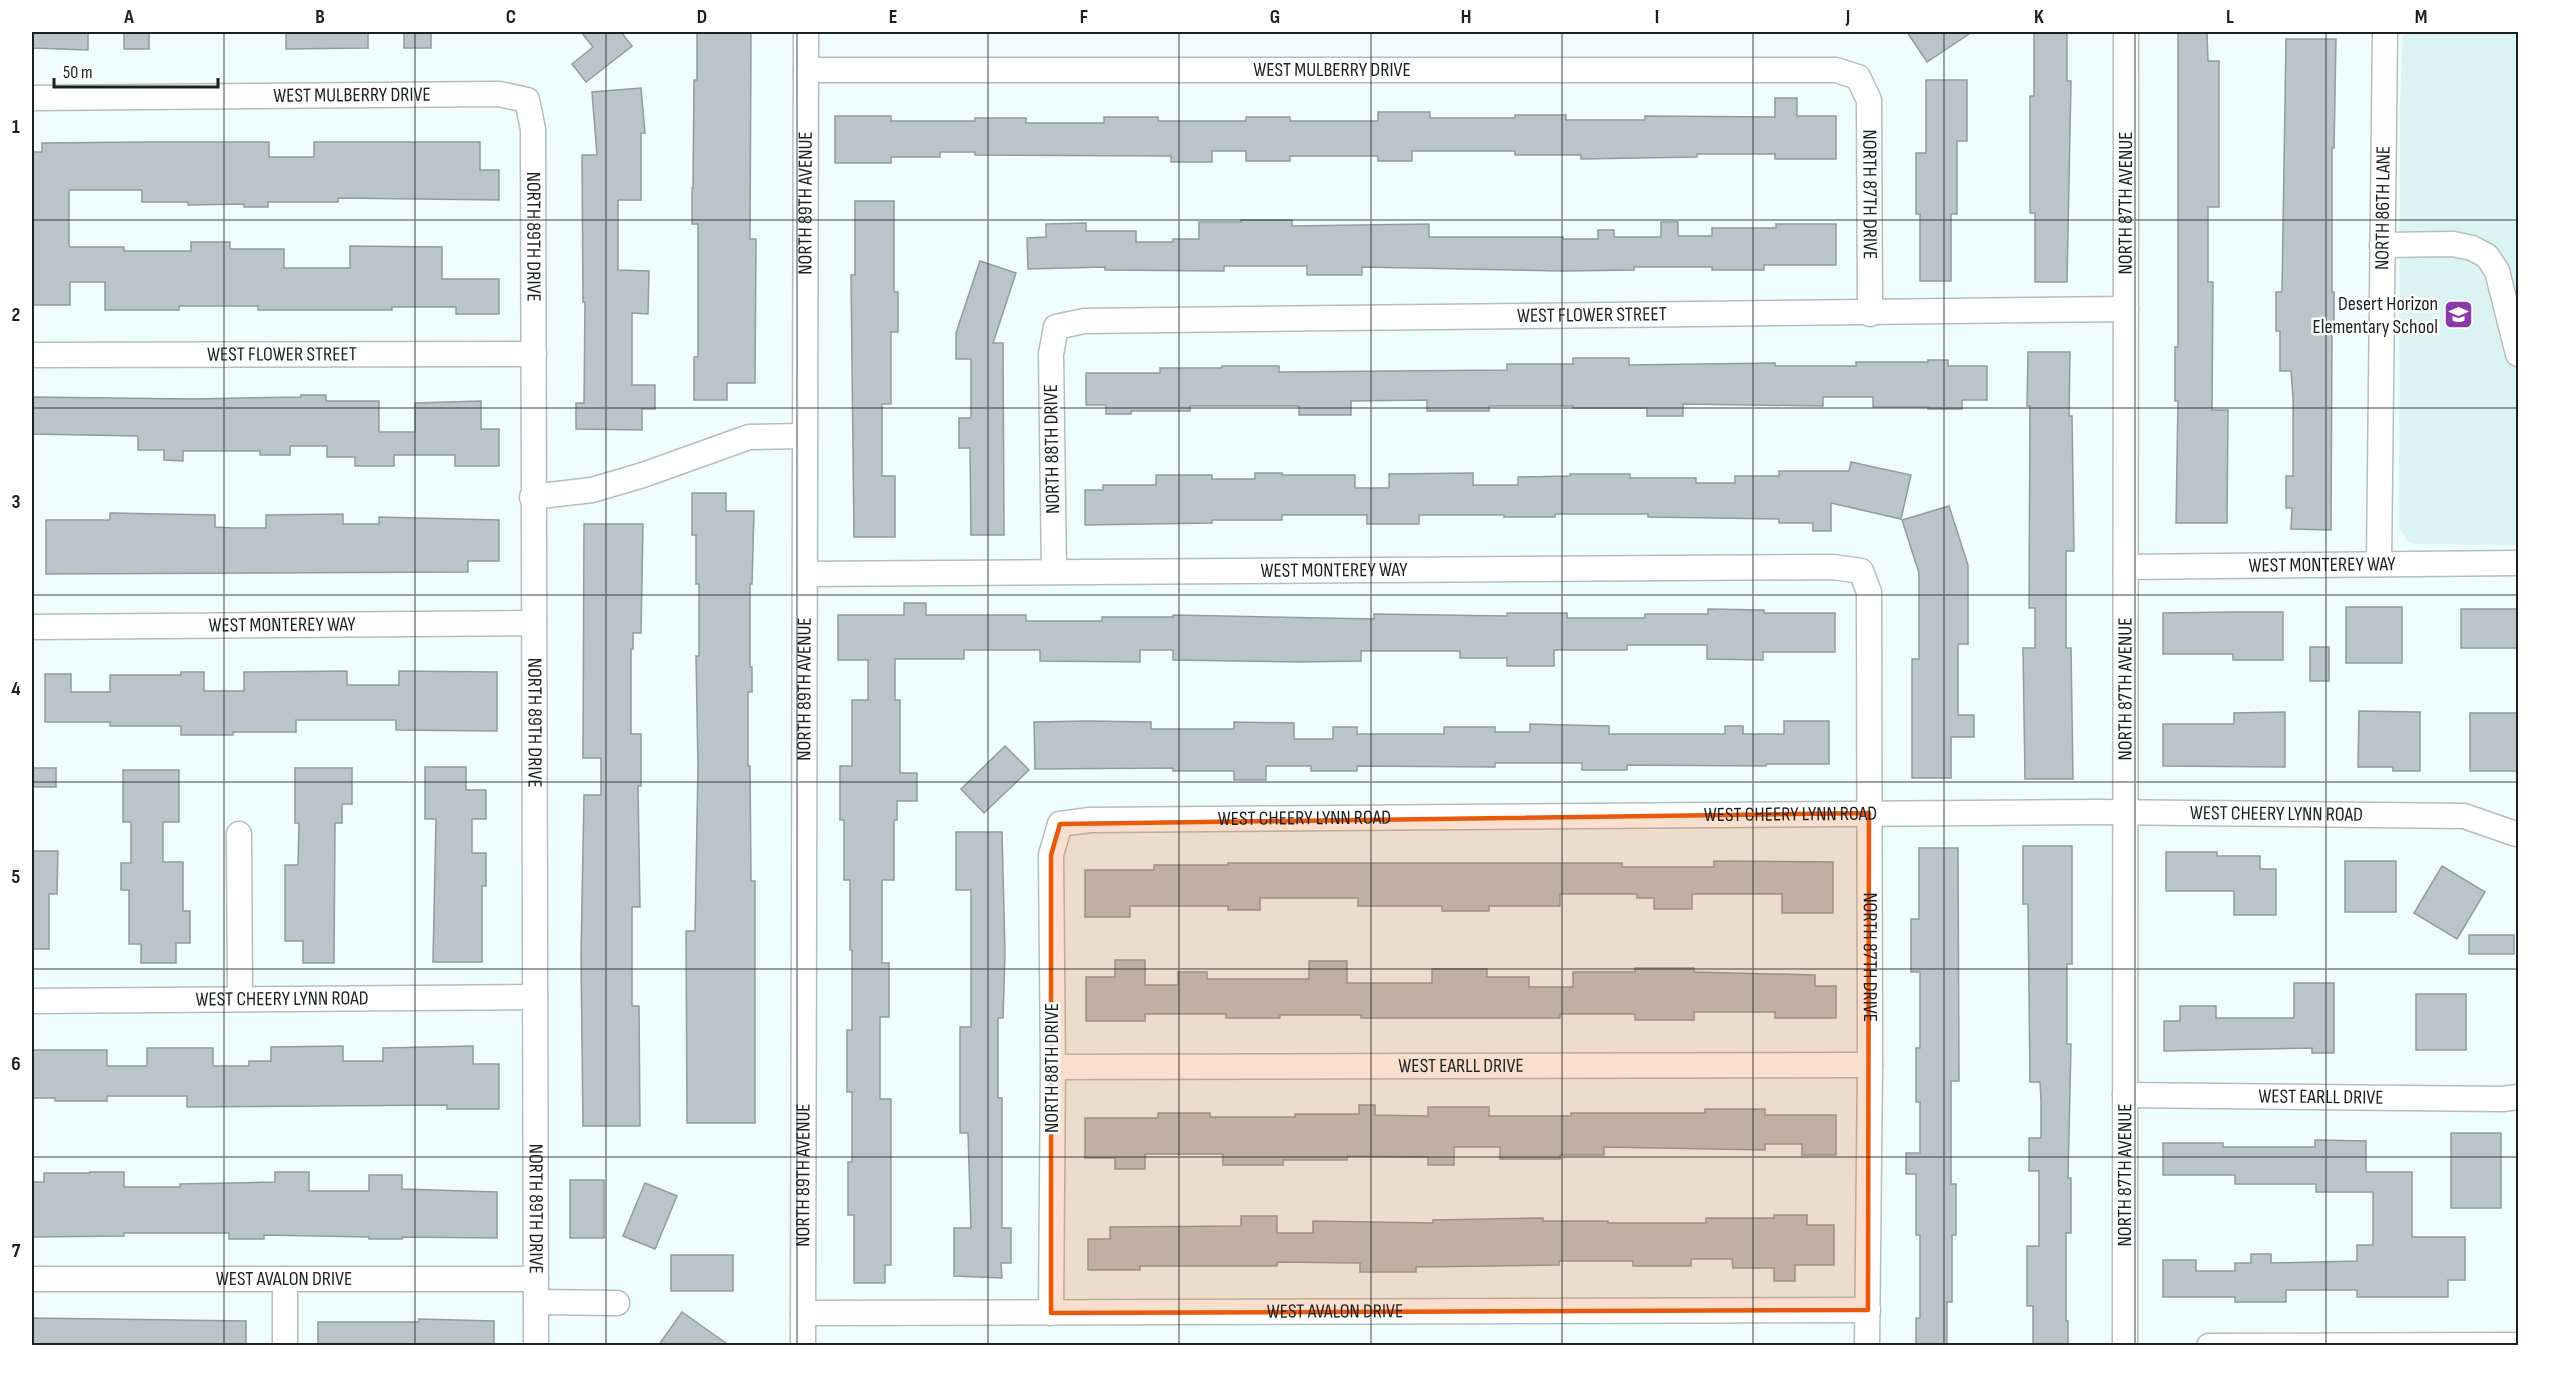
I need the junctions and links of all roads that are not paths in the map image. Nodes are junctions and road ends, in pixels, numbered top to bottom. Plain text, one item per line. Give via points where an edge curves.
1 (806, 32) edge
2 (2126, 32) edge
3 (2385, 32) edge
4 (806, 70) junction
5 (1858, 77) joint
6 (32, 98) edge
7 (527, 100) joint
8 (2382, 245) junction
9 (2126, 309) junction
10 (1870, 314) junction
11 (1056, 327) joint
12 (534, 354) junction
13 (2518, 354) edge
14 (32, 356) edge
15 (804, 436) junction
16 (532, 497) junction
17 (2518, 563) edge
18 (2379, 564) junction
19 (2127, 567) junction
20 (1861, 571) joint
21 (1054, 572) junction
22 (806, 574) junction
23 (533, 623) junction
24 (32, 627) edge
25 (2124, 812) junction
26 (1869, 813) junction
27 (1060, 824) joint
28 (239, 834) dead end
29 (2516, 834) dead end
30 (535, 997) junction
31 (240, 999) junction
32 (32, 1001) edge
33 (1870, 1065) junction
34 (1053, 1067) junction
35 (2126, 1095) junction
36 (2518, 1097) edge
37 (32, 1279) edge
38 (285, 1279) junction
39 (536, 1291) junction
40 (617, 1303) dead end
41 (1868, 1310) junction
42 (803, 1313) junction
43 (1051, 1313) junction
44 (2125, 1345) edge
45 (2518, 1345) edge
46 (285, 1346) edge
47 (536, 1346) edge
48 (803, 1346) edge
49 (1867, 1346) edge
50 (2140, 1346) edge
51 (2209, 1346) edge

1 - 4 street, NORTH 89TH AVENUE
2 - 9 street, NORTH 87TH AVENUE
3 - 8 street, NORTH 86TH LANE
4 - 5 street, WEST MULBERRY DRIVE via 1836,69
4 - 15 street, NORTH 89TH AVENUE
5 - 10 street, NORTH 87TH DRIVE via 1869,100
6 - 7 street, WEST MULBERRY DRIVE via 499,94
7 - 12 street, NORTH 89TH DRIVE via 533,129
8 - 13 street via 2453,244 2487,256 2497,271
8 - 18 street, NORTH 86TH LANE
9 - 10 street, WEST FLOWER STREET
9 - 19 street, NORTH 87TH AVENUE
10 - 11 street, WEST FLOWER STREET via 1083,321
11 - 21 street, NORTH 88TH DRIVE via 1051,354
12 - 14 street, WEST FLOWER STREET
12 - 16 street, NORTH 89TH DRIVE
15 - 16 street via 749,438 592,490
15 - 22 street, NORTH 89TH AVENUE
16 - 23 street, NORTH 89TH DRIVE
17 - 18 street, WEST MONTEREY WAY
18 - 19 street, WEST MONTEREY WAY
19 - 25 street, NORTH 87TH AVENUE
20 - 21 street, WEST MONTEREY WAY via 1833,567
20 - 26 street, NORTH 87TH DRIVE via 1869,592
21 - 22 street, WEST MONTEREY WAY
22 - 42 street, NORTH 89TH AVENUE
23 - 24 street, WEST MONTEREY WAY
23 - 30 street, NORTH 89TH DRIVE
25 - 26 street, WEST CHEERY LYNN ROAD
25 - 29 street, WEST CHEERY LYNN ROAD via 2464,816
25 - 35 street, NORTH 87TH AVENUE
26 - 27 street, WEST CHEERY LYNN ROAD via 1090,820
26 - 33 street, NORTH 87TH DRIVE
27 - 34 street, NORTH 88TH DRIVE via 1051,855
28 - 31 street
30 - 31 street, WEST CHEERY LYNN ROAD
30 - 39 street, NORTH 89TH DRIVE
31 - 32 street, WEST CHEERY LYNN ROAD
33 - 34 street, WEST EARLL DRIVE
33 - 41 street, NORTH 87TH DRIVE
34 - 43 street, NORTH 88TH DRIVE
35 - 36 street, WEST EARLL DRIVE
35 - 44 street, NORTH 87TH AVENUE
37 - 38 street, WEST AVALON DRIVE
38 - 39 street, WEST AVALON DRIVE
38 - 46 street
39 - 40 street, WEST AVALON DRIVE
39 - 47 street, NORTH 89TH DRIVE
41 - 43 street, WEST AVALON DRIVE
41 - 49 street, NORTH 87TH DRIVE
42 - 43 street, WEST AVALON DRIVE
42 - 48 street, NORTH 89TH AVENUE
44 - 50 street
45 - 51 street

